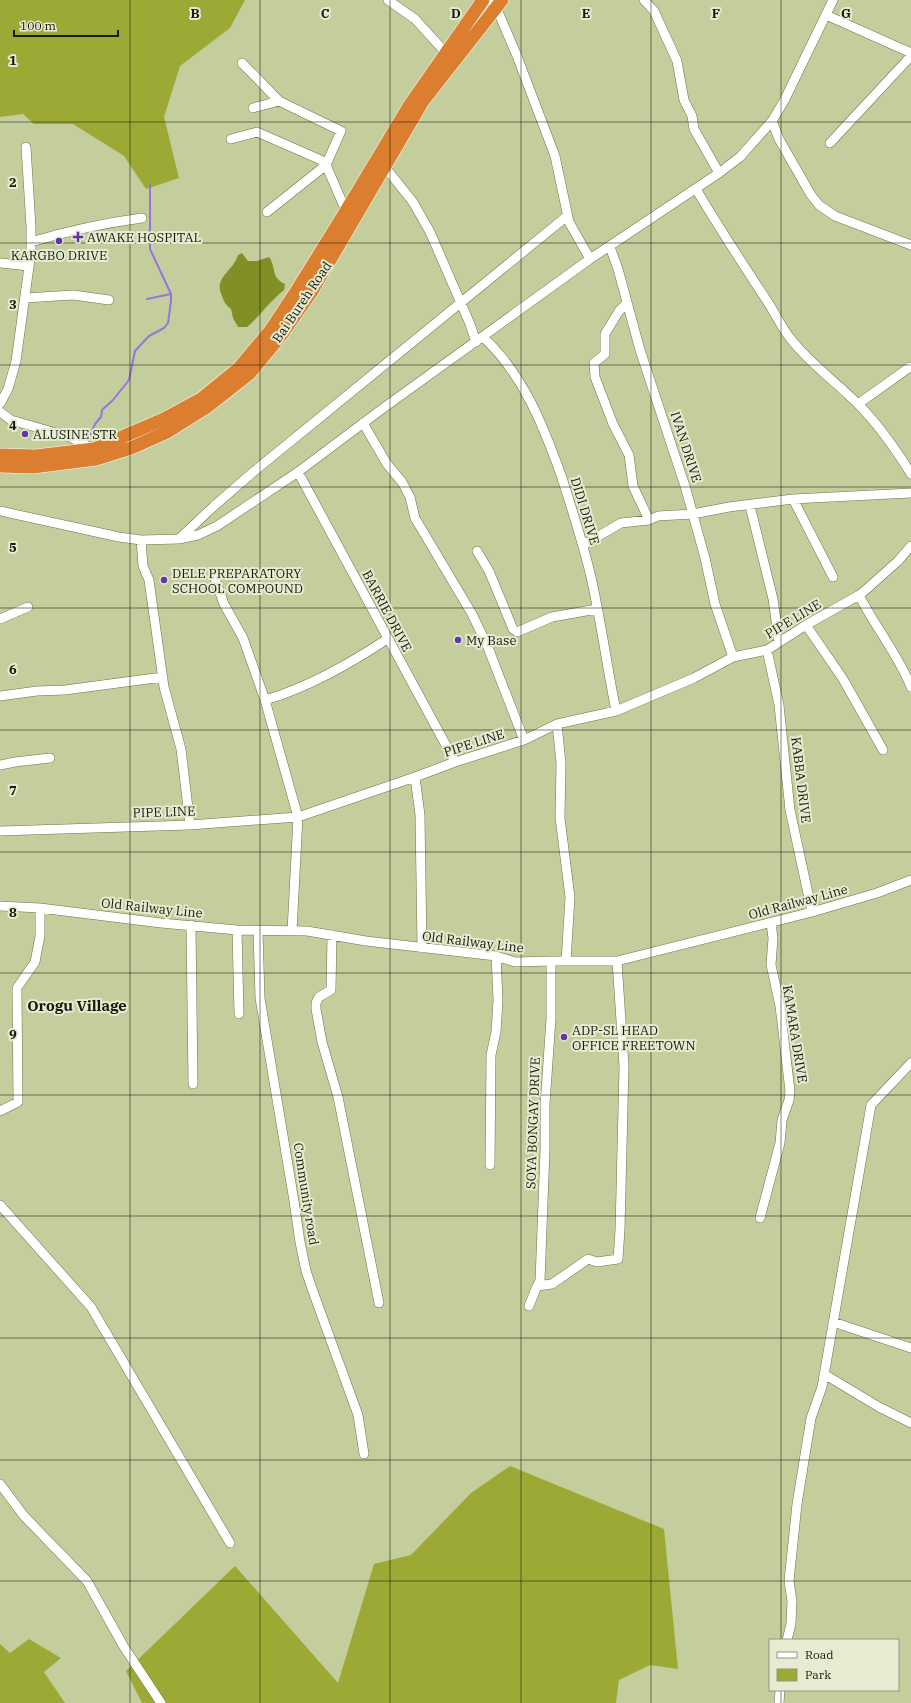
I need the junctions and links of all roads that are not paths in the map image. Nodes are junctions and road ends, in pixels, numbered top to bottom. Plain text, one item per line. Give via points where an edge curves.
1 (388, 0) edge
2 (483, 0) edge
3 (644, 0) edge
4 (833, 0) edge
5 (496, 2) edge
6 (826, 15) junction
7 (445, 52) junction
8 (911, 54) edge
9 (242, 63) dead end
10 (279, 101) junction
11 (253, 108) dead end
12 (772, 121) junction
13 (231, 139) dead end
14 (830, 143) dead end
15 (26, 147) dead end
16 (326, 165) junction
17 (385, 167) junction
18 (719, 173) junction
19 (696, 189) junction
20 (346, 211) junction
21 (268, 212) dead end
22 (567, 216) junction
23 (142, 218) dead end
24 (31, 242) junction
25 (911, 245) edge
26 (610, 247) junction
27 (590, 259) junction
28 (0, 263) edge
29 (29, 266) junction
30 (25, 298) junction
31 (109, 300) dead end
32 (461, 303) junction
33 (627, 303) junction
34 (479, 340) junction
35 (910, 367) dead end
36 (0, 404) edge
37 (858, 404) junction
38 (0, 412) edge
39 (363, 423) junction
40 (94, 449) junction
41 (0, 455) edge
42 (0, 466) edge
43 (298, 472) junction
44 (911, 474) edge
45 (911, 493) edge
46 (793, 499) junction
47 (750, 506) junction
48 (0, 510) edge
49 (693, 514) junction
50 (649, 520) junction
51 (179, 539) junction
52 (141, 540) junction
53 (583, 544) junction
54 (911, 546) edge
55 (477, 551) dead end
56 (214, 573) dead end
57 (833, 577) dead end
58 (859, 595) junction
59 (28, 607) dead end
60 (597, 609) junction
61 (0, 619) edge
62 (806, 625) junction
63 (387, 639) junction
64 (779, 642) junction
65 (767, 650) junction
66 (733, 657) junction
67 (163, 676) junction
68 (911, 687) edge
69 (0, 696) edge
70 (265, 700) junction
71 (616, 711) junction
72 (557, 724) junction
73 (524, 740) junction
74 (883, 750) dead end
75 (50, 758) dead end
76 (454, 762) junction
77 (0, 765) edge
78 (415, 777) junction
79 (298, 817) junction
80 (190, 825) junction
81 (0, 831) edge
82 (911, 880) edge
83 (0, 906) edge
84 (40, 908) junction
85 (812, 912) junction
86 (771, 923) junction
87 (191, 925) junction
88 (237, 930) junction
89 (258, 931) junction
90 (292, 931) junction
91 (332, 935) junction
92 (422, 948) junction
93 (496, 956) junction
94 (551, 961) junction
95 (566, 961) junction
96 (617, 962) junction
97 (238, 1014) dead end
98 (911, 1063) edge
99 (193, 1084) dead end
100 (0, 1111) edge
101 (490, 1165) dead end
102 (0, 1205) edge
103 (760, 1218) dead end
104 (538, 1286) junction
105 (379, 1303) dead end
106 (529, 1306) dead end
107 (833, 1322) junction
108 (911, 1348) edge
109 (824, 1374) junction
110 (911, 1423) edge
111 (364, 1454) dead end
112 (0, 1484) edge
113 (4, 1496) edge
114 (230, 1543) dead end
115 (788, 1639) edge
116 (780, 1691) edge
117 (162, 1703) edge
118 (779, 1703) edge

1 - 7 street via 415,19
2 - 7 highway, Bai Bureh Road
3 - 18 street via 654,11 677,61 684,100 692,116 694,129
4 - 6 street
5 - 17 highway, Bai Bureh Road via 423,101
5 - 22 street via 555,156
6 - 8 street
6 - 12 street
7 - 20 highway, Bai Bureh Road via 409,106
8 - 14 street
9 - 10 street
10 - 11 street
10 - 16 street via 340,131
12 - 18 street via 740,157
12 - 25 street via 779,139 819,205 835,216
13 - 16 street via 257,132 321,160
15 - 24 street
16 - 20 street
16 - 21 street
17 - 32 street via 413,202 430,232
17 - 42 highway, Bai Bureh Road via 312,291 282,334 249,374 207,407 167,432 131,448 96,459 33,467
18 - 19 street
19 - 26 street
19 - 37 street via 789,338
20 - 40 highway, Bai Bureh Road via 270,331 239,368 201,399 171,416
22 - 27 street
22 - 32 street
23 - 24 street via 67,231
24 - 29 street
26 - 27 street
26 - 33 street, IVAN DRIVE
27 - 34 street
28 - 29 street
29 - 30 street
30 - 31 street via 73,295
30 - 36 street via 16,361 8,389
32 - 34 street
32 - 51 street via 252,473
33 - 49 street, IVAN DRIVE
33 - 50 street via 618,311 605,334 605,354 594,364 595,377 613,424 629,455 633,486
34 - 39 street
34 - 53 street, DIDI DRIVE via 496,349 519,379 536,411
35 - 37 street
37 - 44 street via 896,448
38 - 40 street via 11,420 70,437
39 - 43 street
39 - 73 street via 387,464 402,482 410,497 414,518 472,614 487,645
40 - 41 highway, Bai Bureh Road via 36,456
43 - 51 street via 217,526 198,535
43 - 63 street, BARRIE DRIVE
45 - 46 street
46 - 47 street
46 - 57 street
47 - 49 street
47 - 64 street via 773,599
48 - 52 street
49 - 50 street via 658,516
49 - 66 street, IVAN DRIVE via 715,604
50 - 53 street via 621,523
51 - 52 street
52 - 67 street via 143,566 149,580
53 - 60 street, DIDI DRIVE
54 - 58 street, PIPE LINE via 898,561
55 - 60 street via 489,571 513,629 517,632 552,617
56 - 70 street via 224,604 243,638
58 - 62 street, PIPE LINE
58 - 68 street via 906,674
59 - 61 street
60 - 71 street, DIDI DRIVE
62 - 64 street, PIPE LINE
62 - 74 street via 843,679
63 - 70 street via 362,656 323,676
63 - 76 street, BARRIE DRIVE
64 - 65 street, PIPE LINE
65 - 66 street, PIPE LINE
65 - 85 street, KABBA DRIVE via 779,705 790,810
66 - 71 street, PIPE LINE via 694,678
67 - 69 street
67 - 80 street via 181,749
70 - 79 street
71 - 72 street, PIPE LINE
72 - 73 street, PIPE LINE
72 - 95 street via 561,763 560,818 570,897
73 - 76 street, PIPE LINE
75 - 77 street
76 - 78 street, PIPE LINE
78 - 79 street, PIPE LINE
78 - 92 street via 420,816
79 - 80 street, PIPE LINE
79 - 90 street
80 - 81 street, PIPE LINE
82 - 85 street, Old Railway Line
83 - 84 street, Old Railway Line
84 - 87 street, Old Railway Line
84 - 100 street via 40,936 35,962 17,988 18,1102
85 - 86 street, Old Railway Line
86 - 96 street, Old Railway Line
86 - 103 street, KAMARA DRIVE via 773,938 770,965 780,1006 790,1091 782,1120 780,1143
87 - 88 street, Old Railway Line
87 - 99 street
88 - 89 street, Old Railway Line
88 - 97 street
89 - 90 street, Old Railway Line
89 - 111 street, Community road via 260,998 300,1242 306,1271 358,1415
90 - 91 street, Old Railway Line
91 - 92 street, Old Railway Line
91 - 105 street via 331,990 319,997 316,1009 322,1042 338,1097
92 - 93 street, Old Railway Line
93 - 94 street, Old Railway Line via 515,962
93 - 101 street via 498,1000 496,1032 491,1055
94 - 95 street, Old Railway Line
94 - 104 street, SOYA BONGAY DRIVE via 551,1020
95 - 96 street, Old Railway Line
96 - 104 street via 624,1066 618,1258 597,1262 588,1259 552,1284
98 - 107 street via 871,1105
102 - 114 street via 91,1307
104 - 106 street, SOYA BONGAY DRIVE
107 - 108 street
107 - 109 street
109 - 110 street
109 - 115 street via 822,1388 811,1418 797,1504
112 - 113 street
113 - 117 street via 87,1581 124,1647
116 - 118 street

